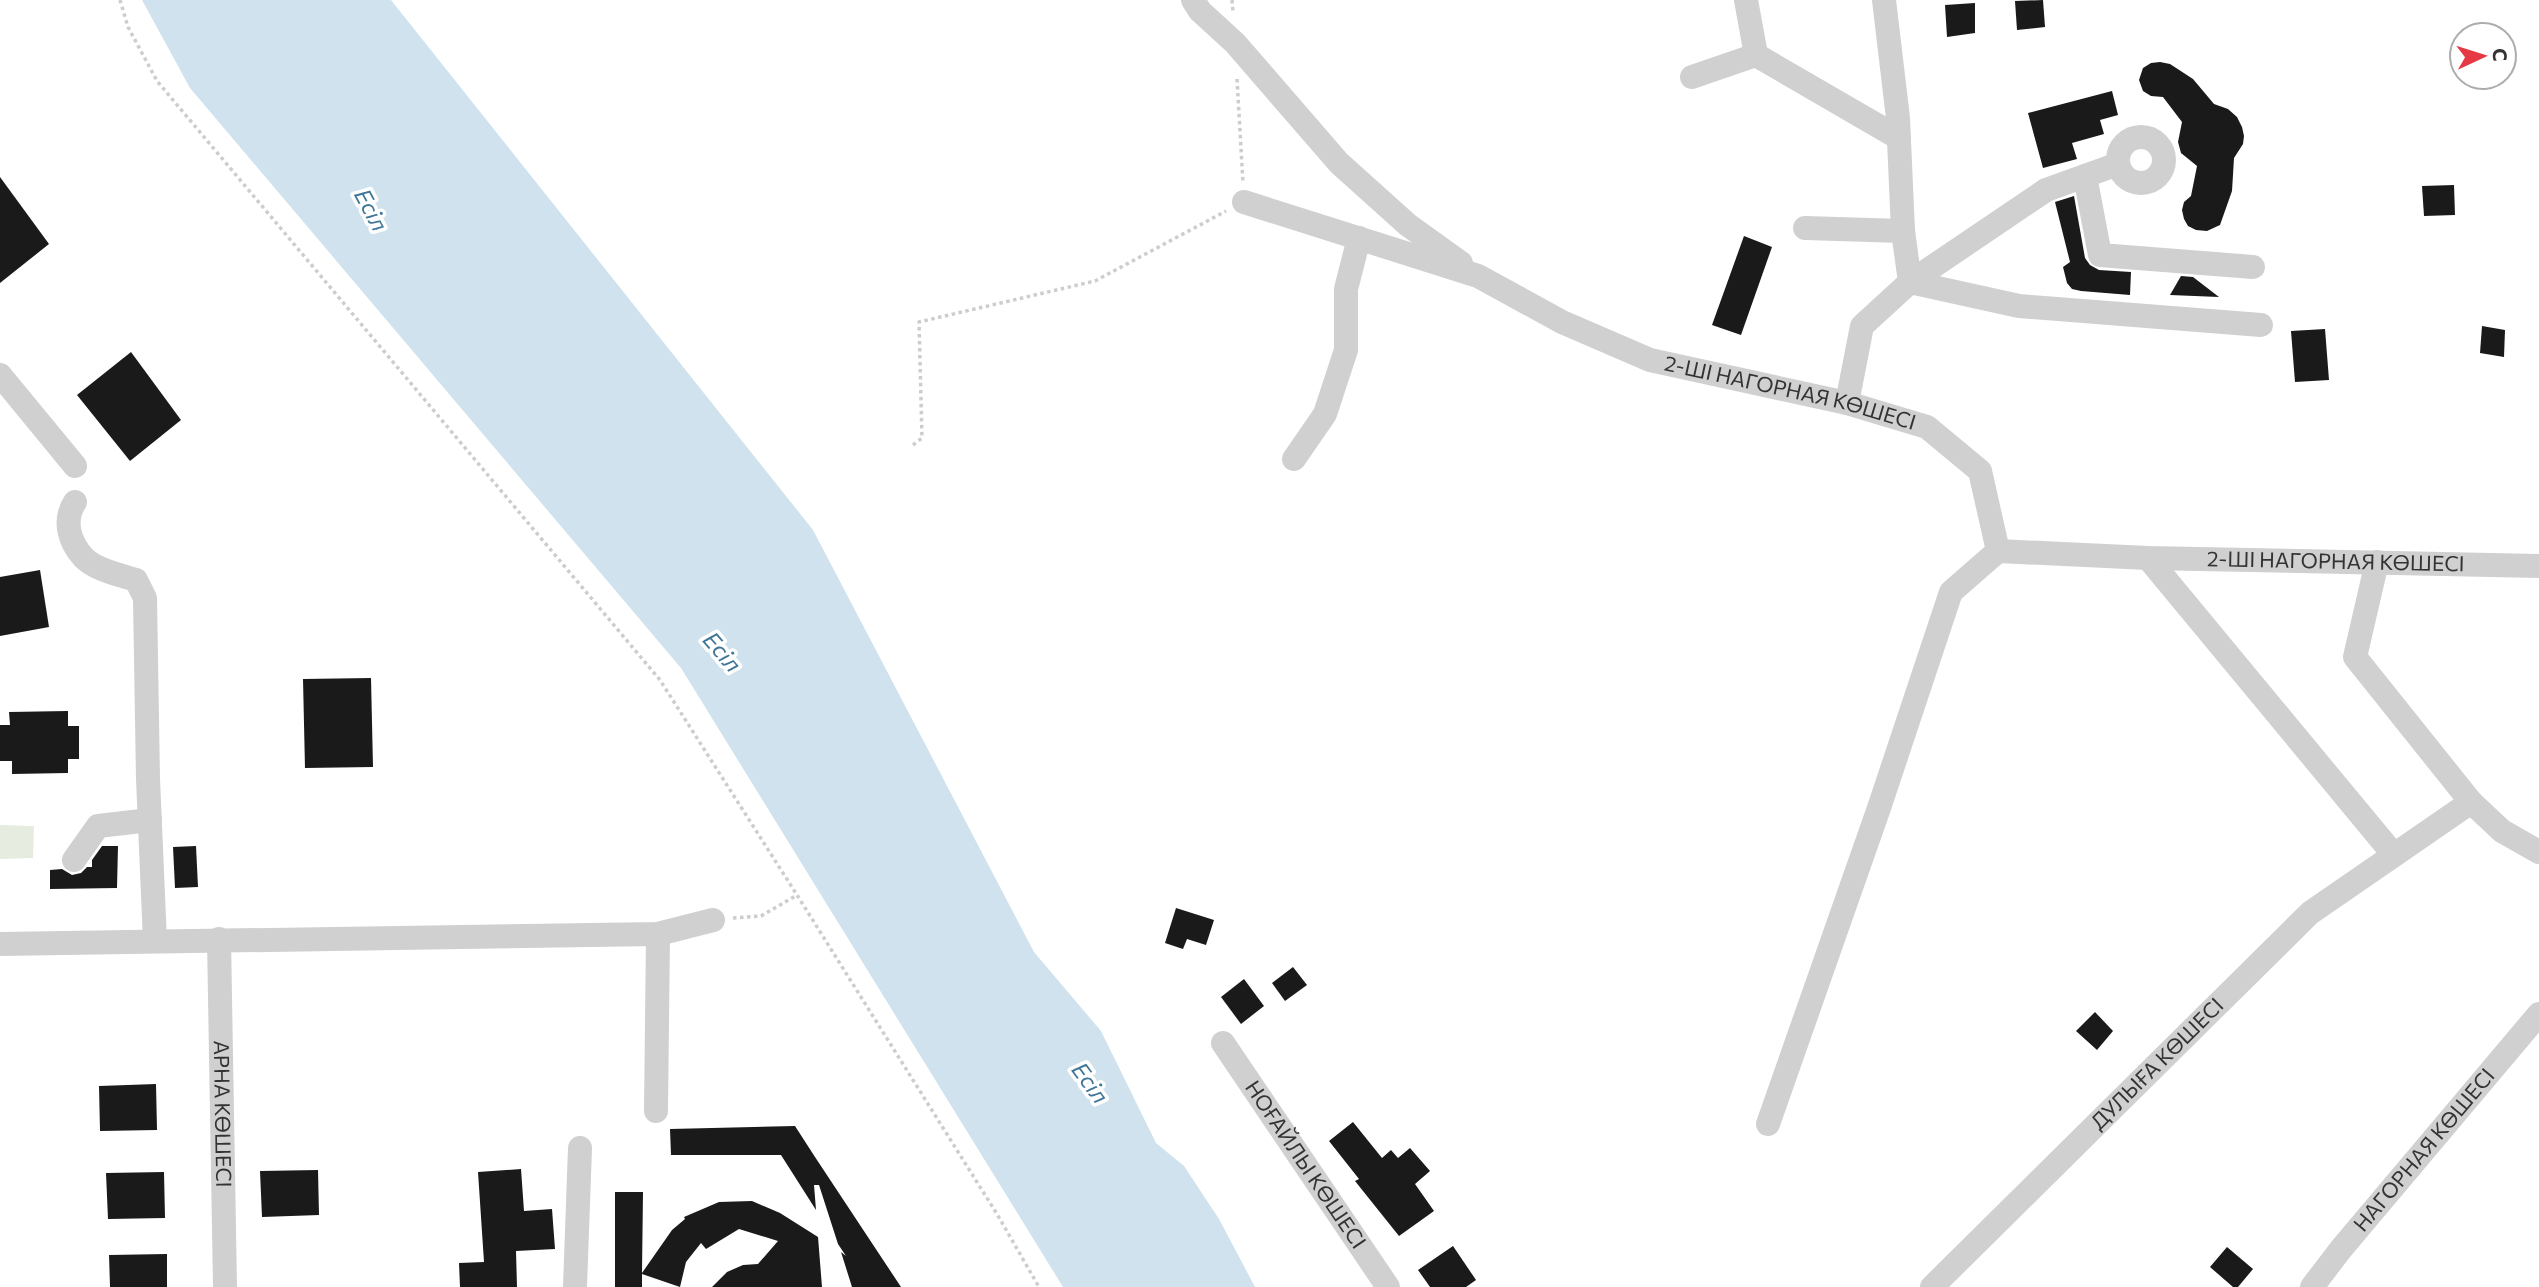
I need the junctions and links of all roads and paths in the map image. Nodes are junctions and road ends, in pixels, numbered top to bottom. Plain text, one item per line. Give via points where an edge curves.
1 (120, 0) edge
2 (1193, 0) edge
3 (1232, 0) edge
4 (1746, 0) edge
5 (1884, 0) edge
6 (1235, 43) junction
7 (1756, 55) junction
8 (1692, 77) dead end
9 (1899, 138) junction
10 (2118, 164) dead end
11 (2085, 176) junction
12 (1244, 202) junction
13 (1805, 228) dead end
14 (1903, 231) junction
15 (1359, 238) junction
16 (2253, 267) dead end
17 (1478, 275) junction
18 (1910, 282) junction
19 (2261, 325) dead end
20 (0, 374) edge
21 (1847, 403) junction
22 (913, 445) dead end
23 (1294, 459) dead end
24 (75, 466) dead end
25 (75, 502) dead end
26 (1998, 551) junction
27 (2148, 558) junction
28 (2376, 562) junction
29 (2539, 566) edge
30 (2471, 802) junction
31 (150, 820) junction
32 (2539, 852) edge
33 (2394, 855) junction
34 (74, 860) dead end
35 (797, 895) junction
36 (713, 920) joint
37 (658, 934) junction
38 (219, 939) junction
39 (155, 941) junction
40 (0, 944) edge
41 (2539, 1014) edge
42 (1223, 1043) dead end
43 (656, 1111) dead end
44 (1768, 1124) dead end
45 (580, 1148) dead end
46 (225, 1287) edge
47 (575, 1287) edge
48 (1039, 1287) edge
49 (1388, 1287) edge
50 (1932, 1287) edge
51 (2312, 1287) edge

1 - 35 path via 128,27 157,82 660,680
2 - 6 street
3 - 6 path
4 - 7 street
5 - 9 street
6 - 12 path
6 - 17 street via 1339,163 1408,225
7 - 8 street
7 - 9 street
9 - 14 street
10 - 11 street
11 - 16 street via 2101,255
11 - 18 street via 2046,190
12 - 15 street, 2-ШІ НАГОРНАЯ КӨШЕСІ
12 - 22 path via 1095,281 919,322 922,438
13 - 14 street
14 - 18 street
15 - 17 street, 2-ШІ НАГОРНАЯ КӨШЕСІ
15 - 23 street via 1346,289 1346,350 1325,414
17 - 21 street, 2-ШІ НАГОРНАЯ КӨШЕСІ via 1562,322 1650,360
18 - 19 street via 2020,306
18 - 21 street via 1862,327
20 - 24 street
21 - 26 street, 2-ШІ НАГОРНАЯ КӨШЕСІ via 1927,428 1980,471
25 - 31 street via 69,511 68,533 85,559 136,580 145,598
26 - 27 street, 2-ШІ НАГОРНАЯ КӨШЕСІ
26 - 44 street via 1951,592
27 - 28 street, 2-ШІ НАГОРНАЯ КӨШЕСІ
27 - 33 street
28 - 29 street, 2-ШІ НАГОРНАЯ КӨШЕСІ
28 - 30 street via 2355,657
30 - 32 street via 2502,831
30 - 33 street, ДУЛЫҒА КӨШЕСІ
31 - 34 street via 98,826
31 - 39 street
33 - 50 street, ДУЛЫҒА КӨШЕСІ via 2310,913
35 - 36 path via 761,916
35 - 48 path
36 - 37 street
37 - 38 street
37 - 43 street
38 - 39 street
38 - 46 street, АРНА КӨШЕСІ
39 - 40 street
41 - 51 street, НАГОРНАЯ КӨШЕСІ
42 - 49 street, НОҒАЙЛЫ КӨШЕСІ
45 - 47 street

